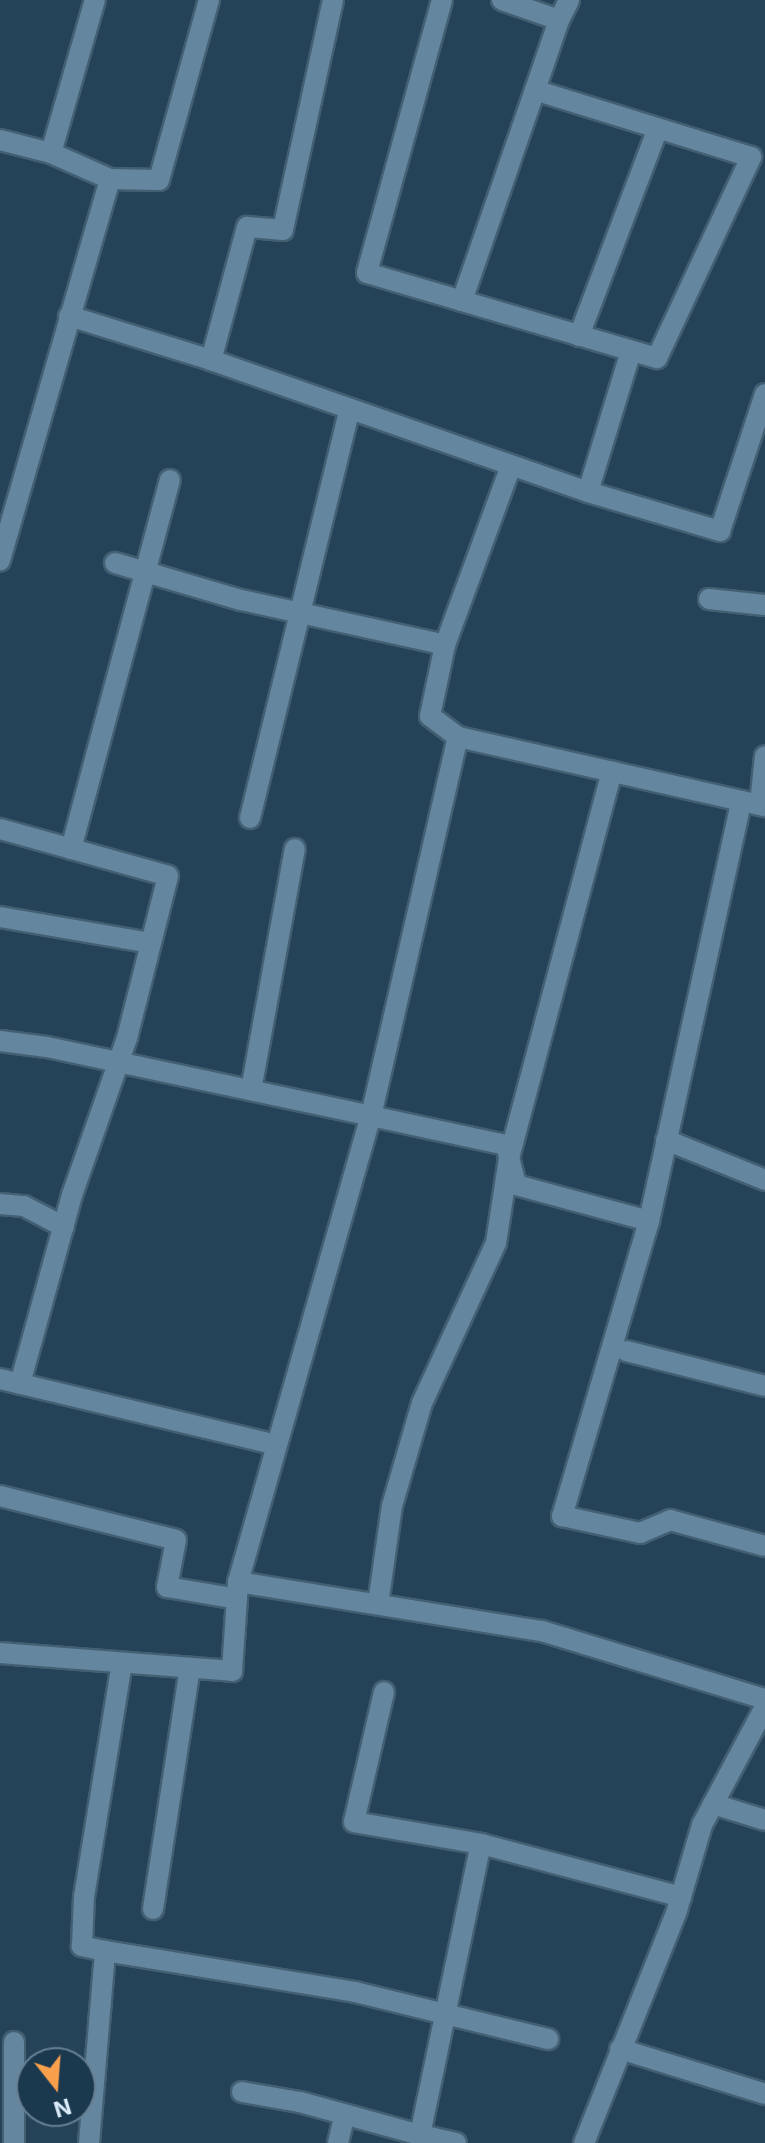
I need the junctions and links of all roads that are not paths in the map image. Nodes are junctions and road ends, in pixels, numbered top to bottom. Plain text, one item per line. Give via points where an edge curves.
1 (95, 0) edge
2 (209, 0) edge
3 (333, 0) edge
4 (442, 0) edge
5 (502, 0) edge
6 (569, 0) edge
7 (559, 20) junction
8 (535, 90) junction
9 (658, 128) junction
10 (0, 140) edge
11 (51, 153) junction
12 (110, 179) junction
13 (462, 301) junction
14 (69, 316) junction
15 (579, 336) junction
16 (631, 351) junction
17 (211, 360) junction
18 (765, 394) edge
19 (349, 411) junction
20 (511, 466) junction
21 (170, 480) dead end
22 (588, 492) junction
23 (1, 563) edge
24 (115, 563) dead end
25 (148, 573) junction
26 (709, 599) dead end
27 (765, 605) edge
28 (297, 612) junction
29 (445, 645) junction
30 (458, 737) junction
31 (765, 756) edge
32 (612, 772) junction
33 (755, 804) edge
34 (250, 818) dead end
35 (0, 829) edge
36 (71, 849) junction
37 (295, 849) dead end
38 (0, 917) edge
39 (151, 943) junction
40 (0, 1041) edge
41 (118, 1062) junction
42 (251, 1090) junction
43 (371, 1116) junction
44 (666, 1140) junction
45 (509, 1158) junction
46 (765, 1180) edge
47 (0, 1204) edge
48 (649, 1221) junction
49 (64, 1227) junction
50 (626, 1351) dead end
51 (10, 1381) edge
52 (765, 1386) edge
53 (276, 1445) junction
54 (0, 1496) edge
55 (765, 1546) edge
56 (237, 1590) junction
57 (378, 1604) junction
58 (0, 1653) edge
59 (122, 1663) junction
60 (190, 1668) junction
61 (384, 1692) dead end
62 (765, 1699) edge
63 (765, 1707) edge
64 (713, 1804) junction
65 (765, 1820) edge
66 (481, 1844) junction
67 (681, 1897) junction
68 (153, 1909) dead end
69 (105, 1951) junction
70 (445, 2017) junction
71 (548, 2039) dead end
72 (14, 2042) dead end
73 (620, 2049) junction
74 (242, 2092) dead end
75 (765, 2094) edge
76 (344, 2116) junction
77 (420, 2135) junction
78 (14, 2143) edge
79 (89, 2143) edge
80 (338, 2143) edge
81 (456, 2143) edge
82 (584, 2143) edge

1 - 11 street
2 - 12 street via 159,180
3 - 17 street via 283,230 247,227
4 - 13 street via 367,273
5 - 7 street
6 - 7 street
7 - 8 street
8 - 9 street
8 - 13 street
9 - 15 street
9 - 16 street via 751,157 657,358
10 - 11 street
11 - 12 street
12 - 14 street
13 - 15 street
14 - 17 street
14 - 23 street
15 - 16 street
16 - 22 street
17 - 19 street
18 - 22 street via 720,531
19 - 20 street
19 - 28 street
20 - 22 street
20 - 29 street
21 - 25 street
24 - 25 street
25 - 28 street
25 - 36 street
26 - 27 street
28 - 29 street
28 - 34 street
29 - 30 street via 430,716
30 - 32 street
30 - 43 street
31 - 33 street
32 - 33 street
32 - 45 street
33 - 44 street
35 - 36 street
36 - 39 street via 168,876
37 - 42 street
38 - 39 street
39 - 41 street
40 - 41 street
41 - 42 street
41 - 49 street
42 - 43 street
43 - 45 street via 506,1145
43 - 53 street
44 - 46 street
44 - 48 street
45 - 48 street via 516,1185
45 - 57 street via 496,1243 422,1403 392,1506
47 - 49 street via 24,1206
48 - 55 street via 562,1516 640,1533 670,1520
49 - 51 street
50 - 52 street
51 - 53 street
53 - 56 street
54 - 56 street via 176,1540 167,1587
56 - 57 street
56 - 60 street via 232,1671
57 - 62 street via 542,1631
58 - 59 street
59 - 60 street
59 - 69 street via 84,1897 82,1946
60 - 68 street
61 - 66 street via 354,1822
63 - 64 street
64 - 65 street
64 - 67 street
66 - 67 street
66 - 70 street
67 - 73 street
69 - 70 street via 355,1992
69 - 79 street
70 - 71 street
70 - 77 street
72 - 78 street
73 - 75 street
73 - 82 street
74 - 76 street
76 - 77 street
76 - 80 street
77 - 81 street

